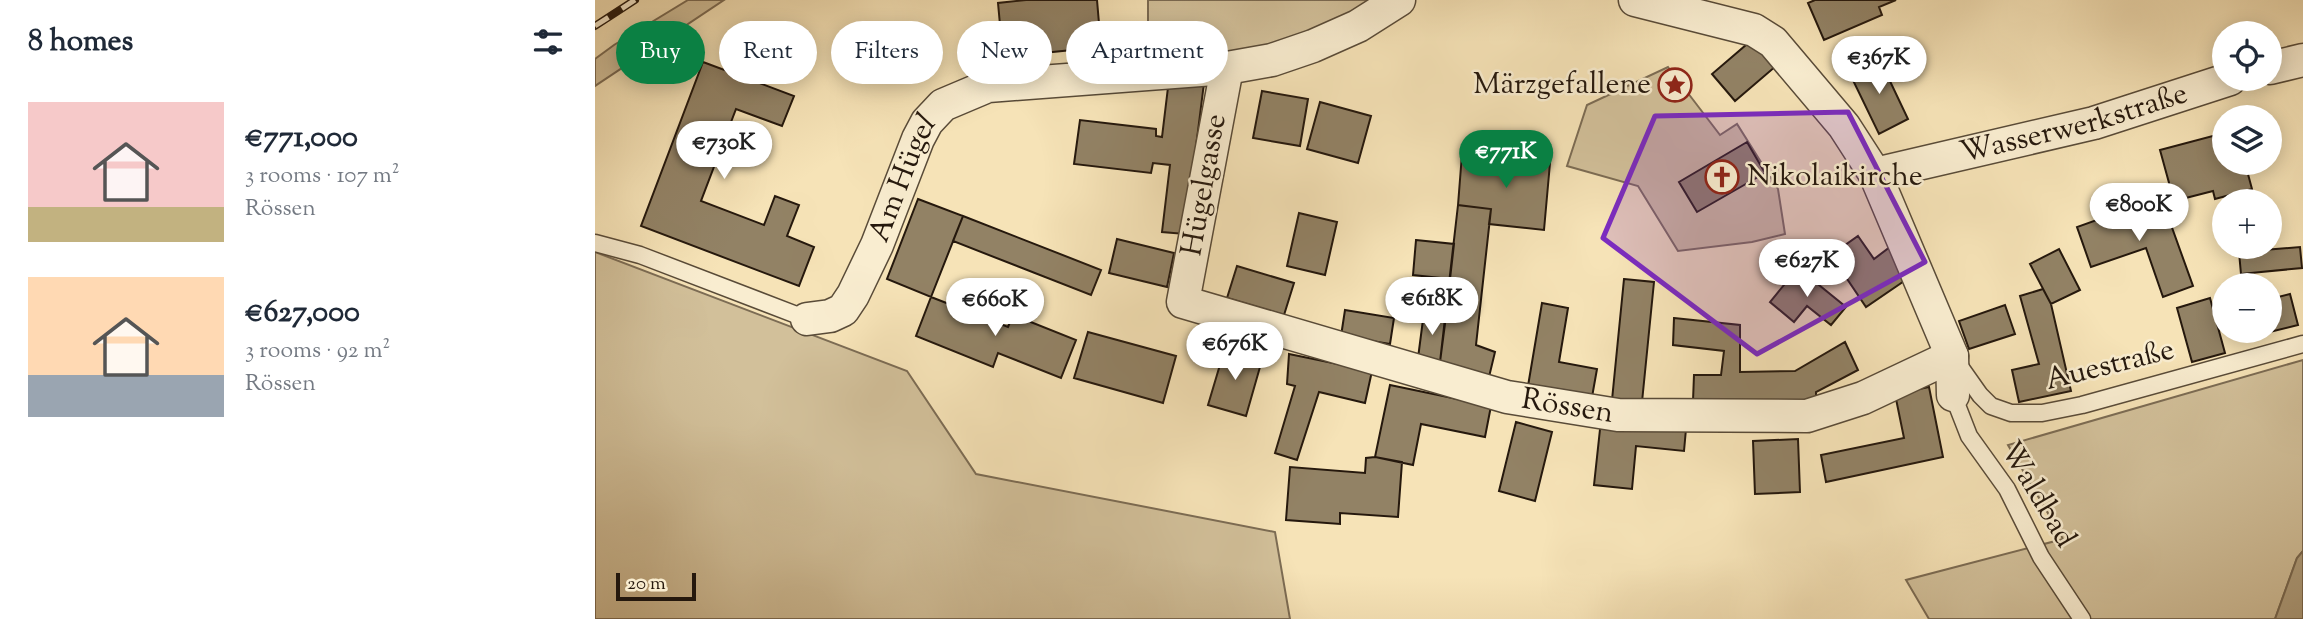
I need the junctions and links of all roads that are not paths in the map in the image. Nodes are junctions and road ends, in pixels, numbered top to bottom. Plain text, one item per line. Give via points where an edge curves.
1 (1399, 0) edge
2 (1635, 0) edge
3 (2303, 60) edge
4 (2282, 65) edge
5 (1228, 68) edge
6 (1066, 80) edge
7 (1224, 84) edge
8 (2212, 85) edge
9 (1875, 174) junction
10 (595, 243) edge
11 (1183, 302) joint
12 (807, 319) joint
13 (2303, 344) edge
14 (1952, 356) junction
15 (1953, 395) joint
16 (2082, 619) edge

1 - 5 street, Am Hügel via 1358,26 1313,46
2 - 9 street via 1754,30 1773,42 1844,126
3 - 4 street
6 - 12 street, Am Hügel via 988,86 943,105 918,139 853,295 843,310
7 - 11 street, Hügelgasse
8 - 9 street, Wasserwerkstraße via 2094,123
9 - 14 street
10 - 12 lane via 640,255
11 - 14 street, Rössen via 1507,397 1618,415 1807,416 1863,398
13 - 14 lane, Auestraße via 2042,413 2011,413 1991,406
14 - 15 street
15 - 16 lane, Waldbad via 1969,436 2007,489 2041,557

